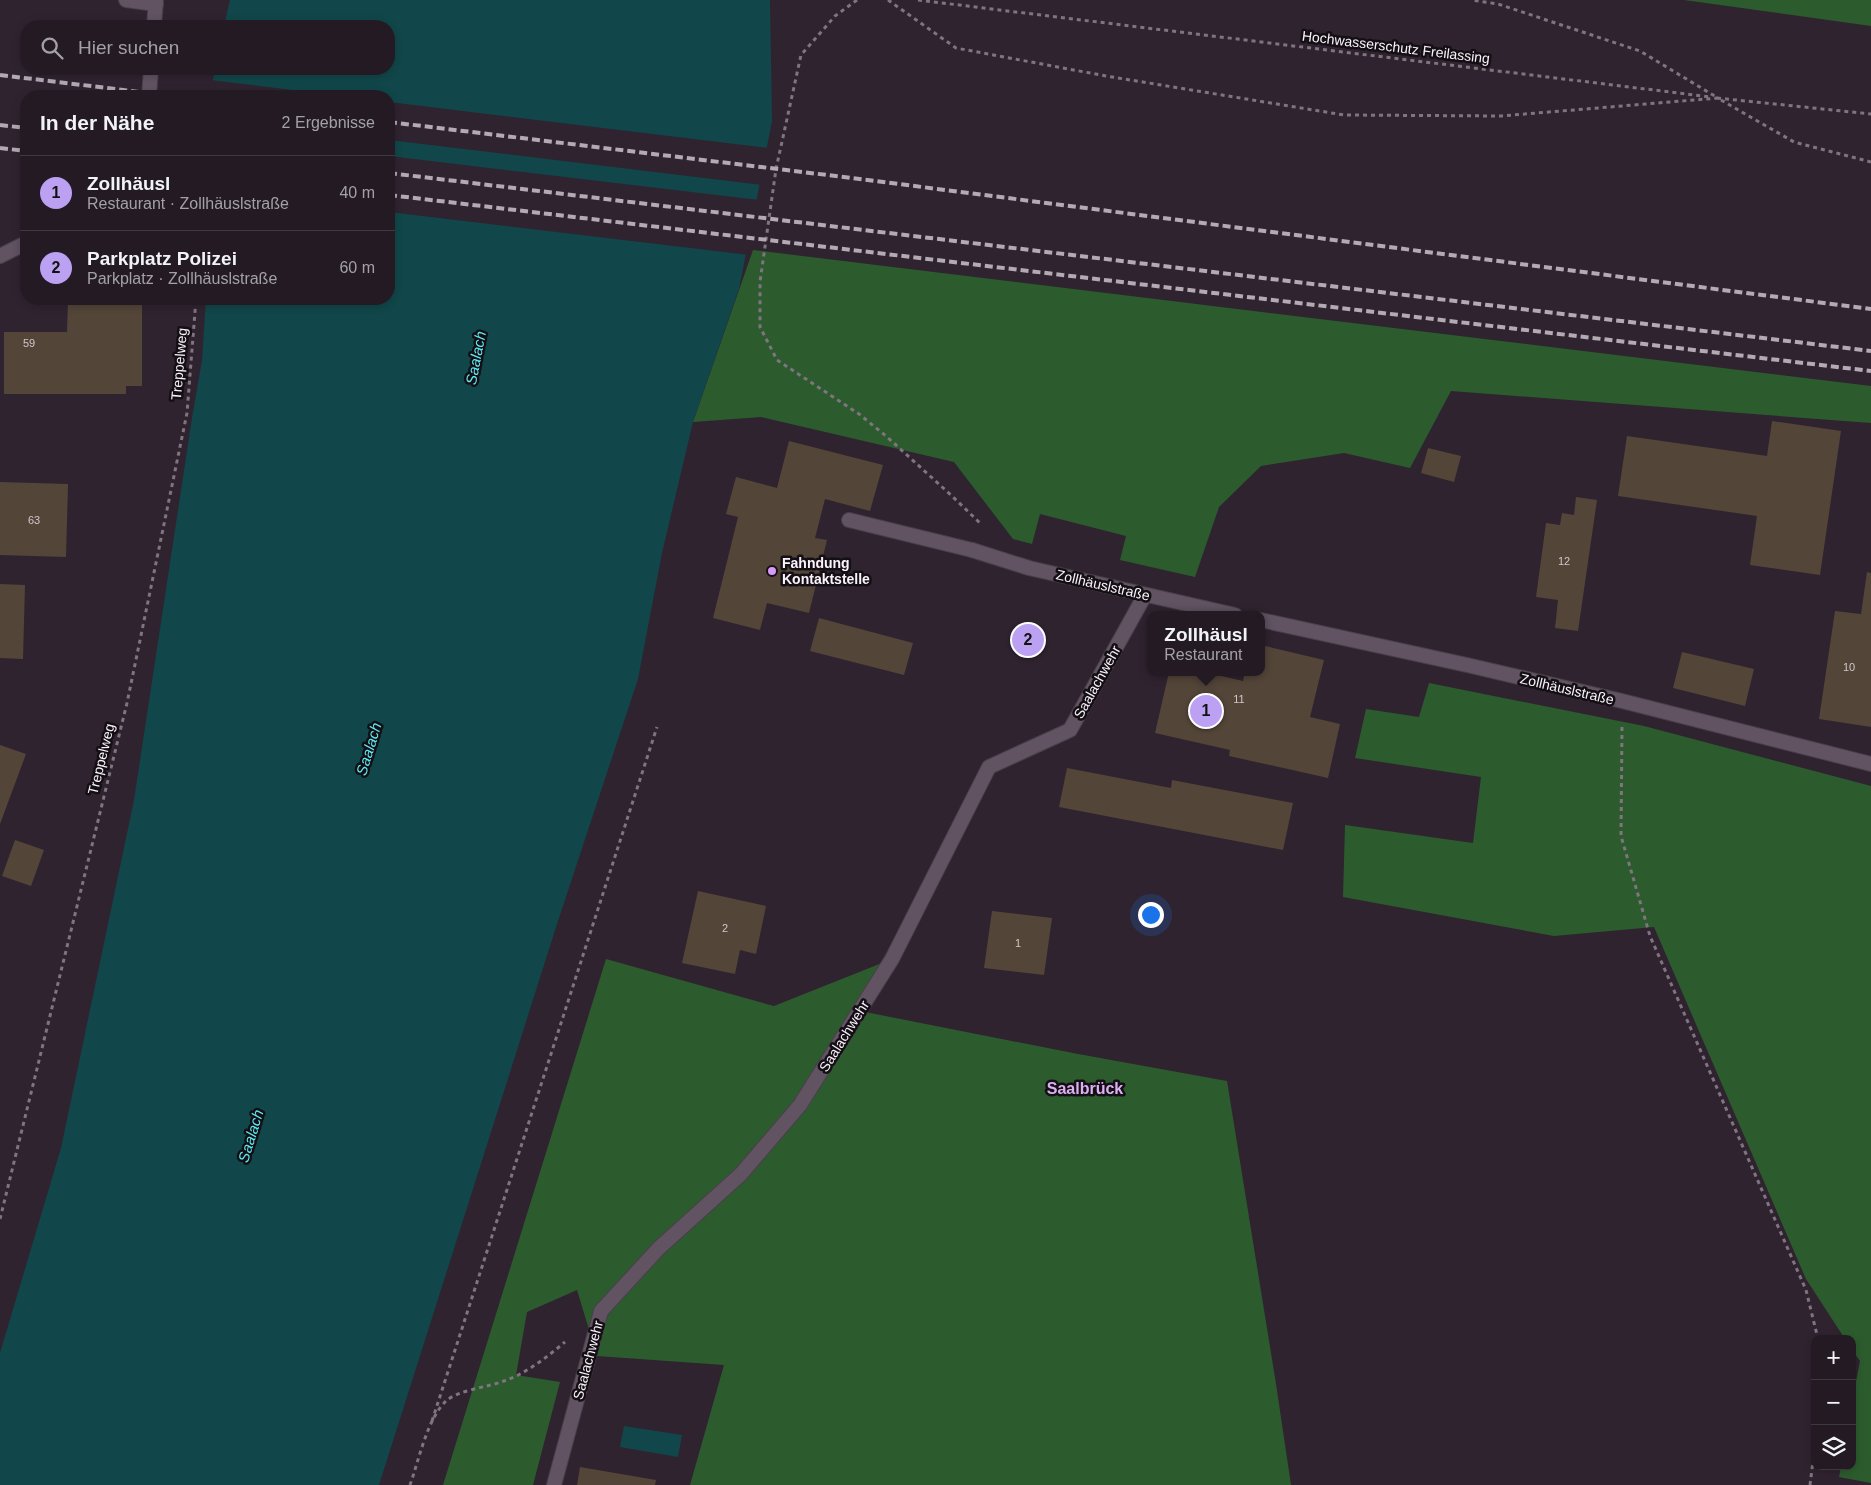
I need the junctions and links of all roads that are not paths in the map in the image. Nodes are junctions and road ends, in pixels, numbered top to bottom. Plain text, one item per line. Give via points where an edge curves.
1 (126, 0) edge
2 (156, 2) edge
3 (154, 20) edge
4 (151, 75) edge
5 (149, 90) edge
6 (20, 247) edge
7 (0, 256) edge
8 (849, 520) dead end
9 (1146, 595) junction
10 (1217, 611) edge
11 (1265, 621) edge
12 (1871, 764) edge
13 (554, 1485) edge

1 - 2 street
2 - 3 street
4 - 5 street
6 - 7 street
8 - 9 street, Zollhäuslstraße
9 - 10 street, Zollhäuslstraße
9 - 13 street, Saalachwehr via 1070,730 989,767 892,959 800,1105 741,1174 659,1248 601,1311
11 - 12 street, Zollhäuslstraße via 1468,665

